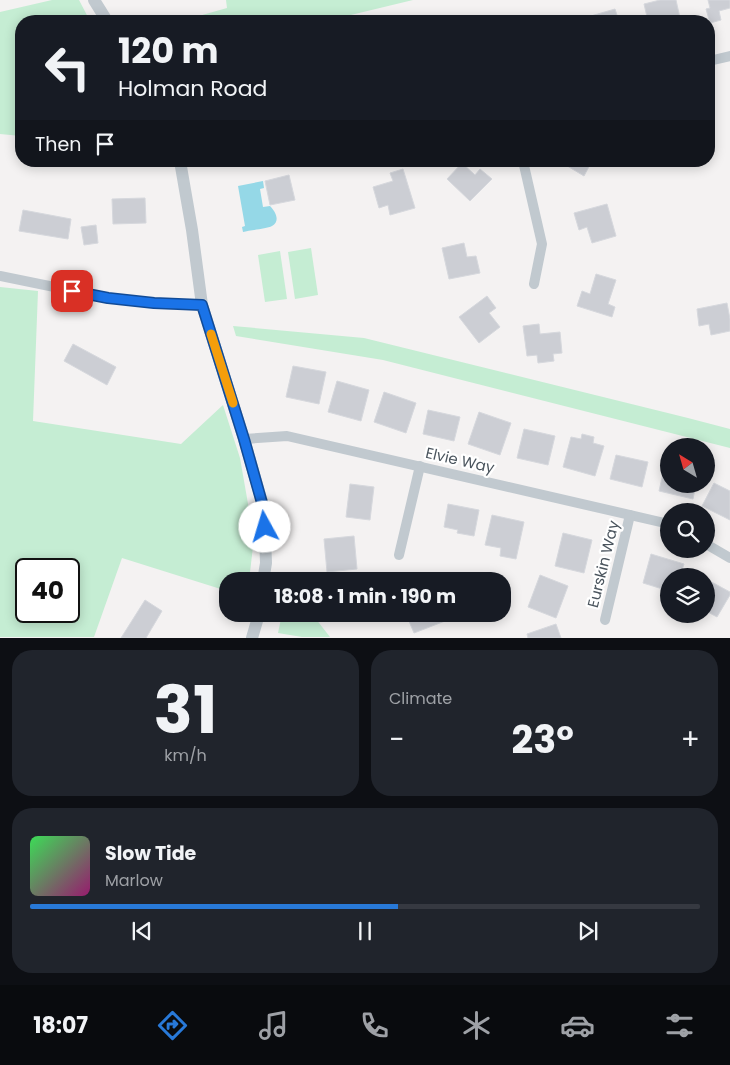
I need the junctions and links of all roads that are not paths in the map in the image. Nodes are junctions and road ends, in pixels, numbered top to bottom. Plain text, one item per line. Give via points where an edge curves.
1 (94, 0) edge
2 (103, 15) edge
3 (730, 56) edge
4 (715, 60) edge
5 (181, 167) edge
6 (524, 167) edge
7 (0, 276) edge
8 (534, 284) dead end
9 (202, 305) junction
10 (244, 439) junction
11 (420, 466) junction
12 (630, 515) junction
13 (660, 522) edge
14 (715, 549) edge
15 (399, 555) dead end
16 (730, 558) edge
17 (264, 572) edge
18 (605, 620) dead end
19 (256, 622) edge
20 (252, 638) edge

1 - 2 street
3 - 4 street
5 - 9 street
6 - 8 street via 542,244
7 - 9 street via 108,298
9 - 10 street
10 - 11 street, Elvie Way via 287,436
10 - 17 street via 264,510
11 - 12 street, Elvie Way
11 - 15 street
12 - 13 street, Elvie Way
12 - 18 street, Eurskin Way
14 - 16 street
19 - 20 street

